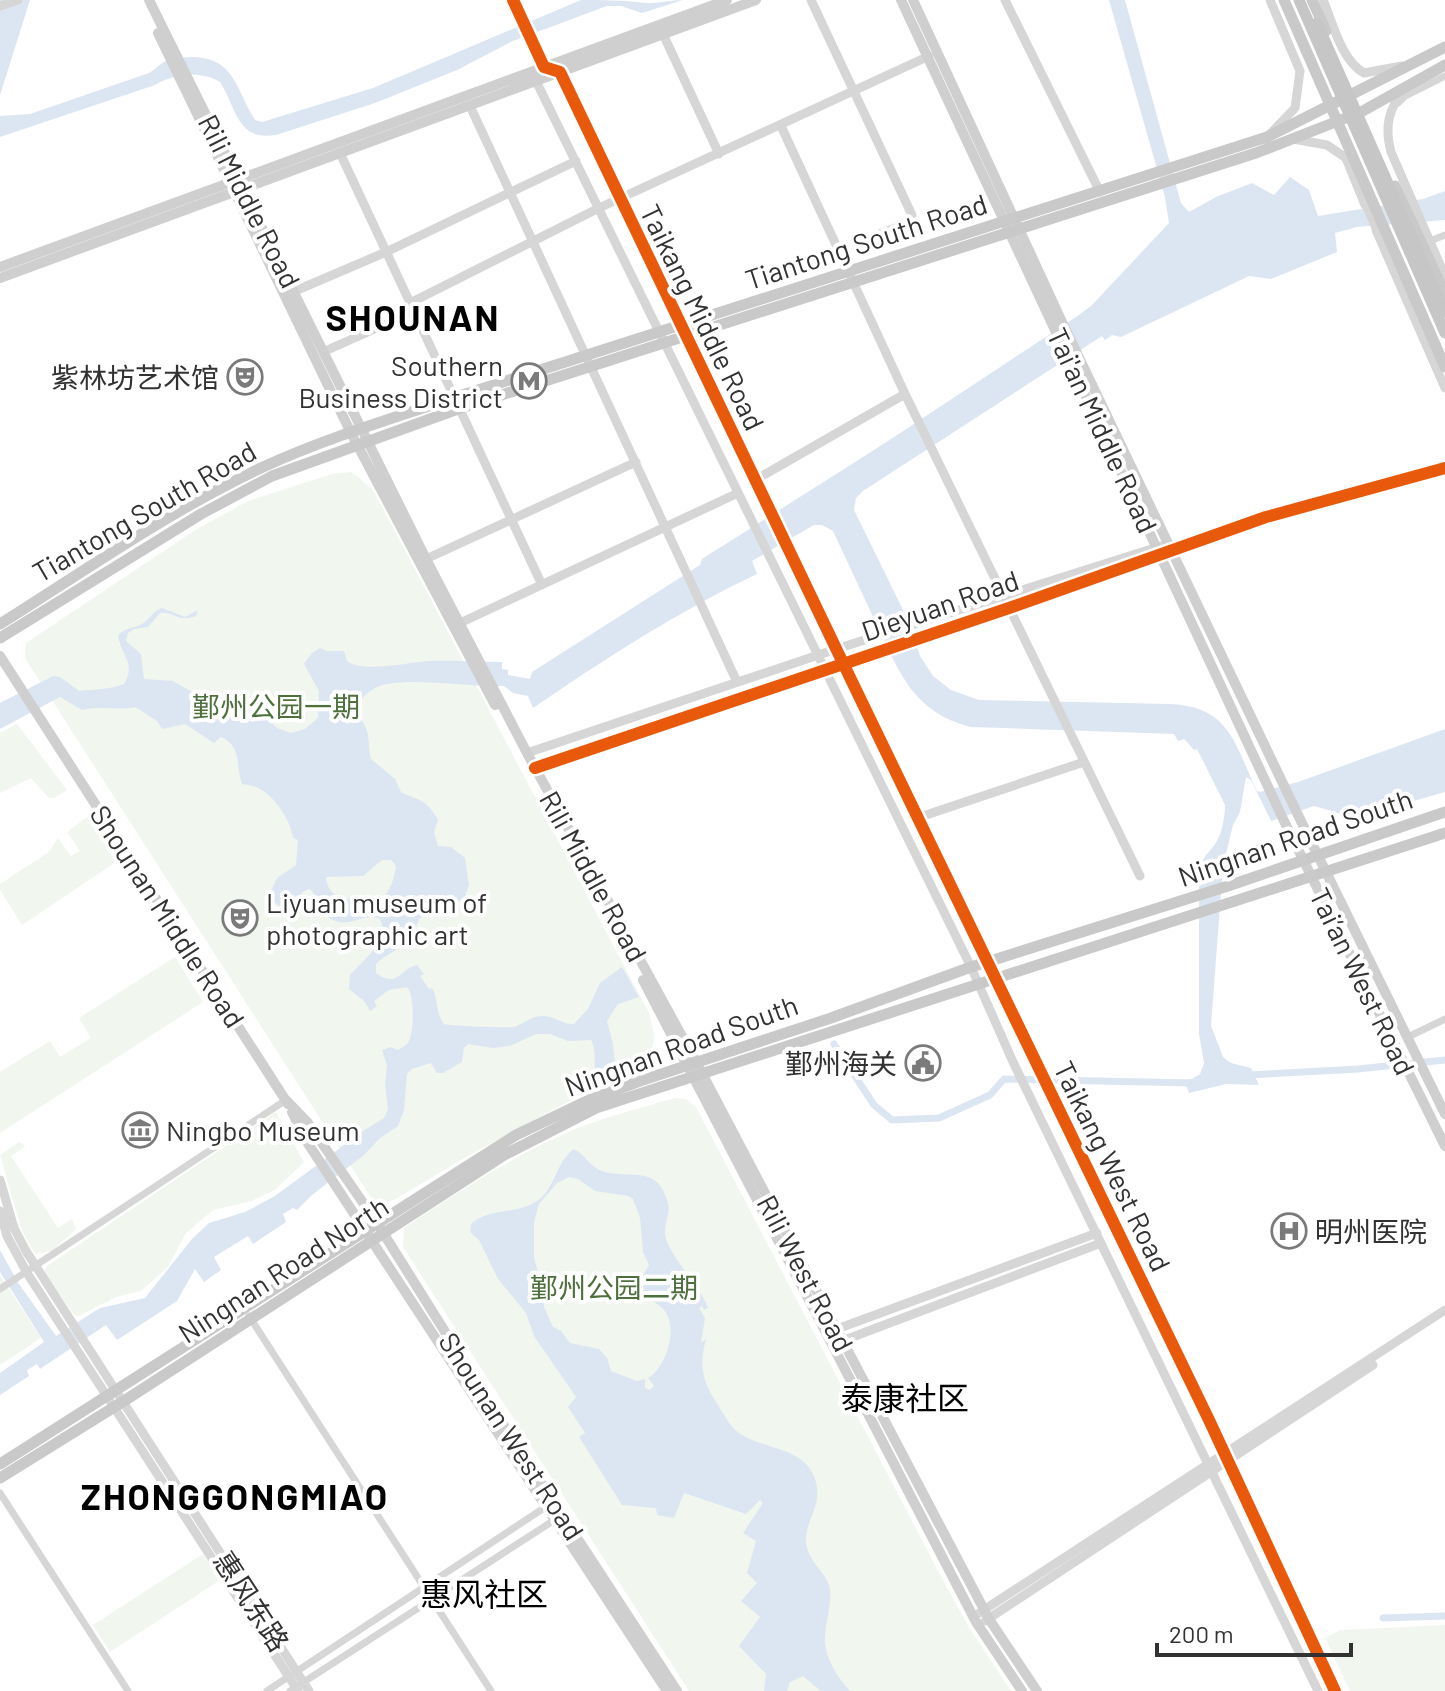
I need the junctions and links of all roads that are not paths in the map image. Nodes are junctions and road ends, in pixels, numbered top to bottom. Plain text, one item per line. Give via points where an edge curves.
1 (18, 0) edge
2 (142, 0) edge
3 (149, 0) edge
4 (513, 0) edge
5 (727, 0) edge
6 (756, 0) edge
7 (811, 0) edge
8 (901, 0) edge
9 (913, 0) edge
10 (1005, 0) edge
11 (1270, 0) edge
12 (1284, 0) edge
13 (1299, 0) edge
14 (1309, 0) edge
15 (1323, 0) edge
16 (0, 6) edge
17 (663, 34) junction
18 (1445, 47) edge
19 (170, 50) junction
20 (929, 56) junction
21 (1409, 64) junction
22 (1445, 65) edge
23 (544, 67) junction
24 (560, 72) junction
25 (1445, 76) edge
26 (536, 81) junction
27 (1417, 81) junction
28 (854, 91) junction
29 (1353, 93) junction
30 (1328, 105) junction
31 (470, 106) junction
32 (1391, 110) junction
33 (1361, 112) junction
34 (1336, 122) junction
35 (781, 126) junction
36 (1267, 137) junction
37 (1286, 139) junction
38 (340, 153) junction
39 (719, 154) junction
40 (576, 161) junction
41 (236, 186) junction
42 (1100, 192) junction
43 (511, 193) junction
44 (1404, 196) junction
45 (620, 199) junction
46 (1369, 203) junction
47 (599, 208) junction
48 (1011, 226) junction
49 (1418, 226) junction
50 (1381, 230) junction
51 (877, 235) dead end
52 (1445, 235) edge
53 (534, 241) junction
54 (1430, 241) junction
55 (386, 252) junction
56 (0, 267) edge
57 (1445, 276) edge
58 (0, 278) edge
59 (851, 278) junction
60 (295, 291) junction
61 (1445, 294) edge
62 (411, 308) junction
63 (1445, 312) edge
64 (681, 326) junction
65 (1445, 333) edge
66 (663, 338) junction
67 (687, 338) junction
68 (325, 351) junction
69 (591, 362) junction
70 (1445, 367) edge
71 (1445, 388) edge
72 (905, 394) junction
73 (456, 403) junction
74 (358, 437) junction
75 (636, 462) junction
76 (1445, 468) edge
77 (755, 480) junction
78 (738, 493) junction
79 (511, 520) junction
80 (665, 526) junction
81 (1167, 549) junction
82 (426, 559) junction
83 (542, 585) junction
84 (1003, 597) junction
85 (1009, 608) junction
86 (460, 623) junction
87 (0, 624) edge
88 (0, 638) edge
89 (836, 649) junction
90 (817, 655) junction
91 (0, 656) edge
92 (476, 660) junction
93 (843, 663) junction
94 (824, 669) junction
95 (737, 682) junction
96 (492, 691) junction
97 (527, 753) junction
98 (1084, 762) junction
99 (532, 769) junction
100 (1445, 812) edge
101 (917, 818) junction
102 (1445, 833) edge
103 (1318, 854) junction
104 (1303, 860) junction
105 (1326, 871) junction
106 (1140, 876) dead end
107 (1311, 876) junction
108 (634, 957) junction
109 (987, 962) junction
110 (971, 967) junction
111 (995, 980) junction
112 (979, 986) junction
113 (1445, 1019) edge
114 (1408, 1037) junction
115 (693, 1070) junction
116 (286, 1100) junction
117 (593, 1104) junction
118 (1445, 1114) edge
119 (301, 1131) dead end
120 (312, 1139) junction
121 (1445, 1146) edge
122 (0, 1180) edge
123 (0, 1211) edge
124 (380, 1228) junction
125 (369, 1235) junction
126 (1099, 1238) junction
127 (32, 1270) junction
128 (4, 1287) edge
129 (244, 1308) junction
130 (1445, 1310) edge
131 (251, 1319) junction
132 (1445, 1319) edge
133 (837, 1329) junction
134 (842, 1341) junction
135 (116, 1399) junction
136 (1227, 1457) junction
137 (0, 1464) edge
138 (1211, 1467) junction
139 (0, 1478) edge
140 (0, 1493) edge
141 (547, 1506) junction
142 (556, 1519) junction
143 (425, 1589) junction
144 (432, 1599) junction
145 (986, 1615) junction
146 (976, 1621) junction
147 (293, 1674) junction
148 (299, 1689) edge
149 (128, 1691) edge
150 (267, 1691) edge
151 (491, 1691) edge
152 (667, 1691) edge
153 (677, 1691) edge
154 (1022, 1691) edge
155 (1037, 1691) edge
156 (1318, 1691) edge
157 (1335, 1691) edge

1 - 16 street
2 - 19 main road
3 - 19 main road, Rili Middle Road
4 - 23 street
5 - 23 main road
6 - 17 main road
7 - 28 street
8 - 20 main road, Tai'an Middle Road
9 - 48 main road, Tai'an Middle Road
10 - 42 street
11 - 36 street via 1300,71 1295,108
12 - 30 main road
13 - 65 highway, bridge
14 - 29 main road
14 - 63 highway, bridge
15 - 21 street via 1356,69 1376,72
17 - 24 main road
17 - 39 street
18 - 21 main road, Tiantong South Road
19 - 41 main road, Rili Middle Road
20 - 28 street
20 - 48 main road, Tai'an Middle Road
21 - 29 main road, Tiantong South Road
22 - 27 main road, Tiantong South Road
23 - 24 street
23 - 26 street
23 - 41 main road
24 - 26 main road
24 - 45 street, Taikang Middle Road
25 - 32 street via 1405,96
26 - 31 main road
26 - 40 street, Taikang Middle Road
27 - 32 street via 1405,87
27 - 33 main road, Tiantong South Road
28 - 35 street
28 - 51 street via 912,215 903,225
29 - 30 main road, Tiantong South Road
29 - 33 main road
30 - 34 main road
30 - 36 main road, Tiantong South Road
31 - 38 main road
31 - 43 street
32 - 44 street via 1387,135
33 - 34 main road, Tiantong South Road
33 - 44 main road
34 - 37 main road, Tiantong South Road
34 - 46 main road
35 - 39 street
35 - 59 street
36 - 42 main road, Tiantong South Road
37 - 46 street via 1327,145 1346,158
37 - 48 main road, Tiantong South Road via 1256,153
38 - 41 main road
38 - 55 street
39 - 45 street
40 - 43 street
40 - 47 street, Taikang Middle Road
41 - 56 main road
41 - 58 main road
41 - 60 main road, Rili Middle Road
41 - 74 main road, Rili Middle Road
42 - 48 main road, Tiantong South Road
43 - 53 street
43 - 55 street
44 - 49 main road, bridge
45 - 47 street
45 - 64 street, Taikang Middle Road
46 - 50 main road
47 - 53 street
47 - 66 street, Taikang Middle Road
48 - 59 main road, Tiantong South Road
48 - 81 main road, Tai'an Middle Road
49 - 54 street
49 - 61 main road
50 - 70 main road
50 - 71 street
52 - 54 street
53 - 62 street
53 - 69 street
54 - 57 street
55 - 60 street
55 - 62 street
59 - 64 main road, Tiantong South Road
59 - 67 main road, Tiantong South Road
59 - 72 street
60 - 68 main road, Rili Middle Road
62 - 68 street
62 - 73 street
64 - 66 main road, Tiantong South Road
64 - 67 street, Taikang Middle Road
66 - 67 main road, Tiantong South Road
66 - 69 main road, Tiantong South Road
66 - 78 street, Taikang Middle Road
67 - 77 street, Taikang Middle Road
68 - 74 main road, Rili Middle Road
69 - 73 main road, Tiantong South Road
69 - 75 street
72 - 77 street
72 - 84 street
73 - 74 main road, Tiantong South Road
73 - 79 street
74 - 82 main road, Rili Middle Road
74 - 87 main road, Tiantong South Road via 265,466 209,494
74 - 88 main road, Tiantong South Road via 201,514
74 - 92 main road, Rili Middle Road
75 - 79 street
75 - 80 street
76 - 81 street
77 - 89 street, Taikang Middle Road
78 - 80 street
78 - 90 street, Taikang Middle Road
79 - 82 street
79 - 83 street
80 - 83 street
80 - 95 street
81 - 84 street, Dieyuan Road
81 - 85 street, Dieyuan Road
81 - 103 main road, Tai'an Middle Road
81 - 104 main road, Tai'an Middle Road
82 - 86 main road, Rili Middle Road
83 - 86 street
84 - 85 street
84 - 89 street, Dieyuan Road
85 - 93 street, Dieyuan Road
85 - 98 street
86 - 92 main road, Rili Middle Road
89 - 90 street, Dieyuan Road
89 - 93 street, Taikang Middle Road
90 - 94 street, Taikang Middle Road
90 - 95 street, Dieyuan Road
91 - 116 main road, Shounan Middle Road
92 - 96 main road
93 - 94 street, Dieyuan Road
93 - 101 street, Taikang West Road
94 - 99 street, Dieyuan Road
94 - 110 street, Taikang West Road
95 - 97 street, Dieyuan Road
96 - 97 main road, Rili Middle Road
96 - 99 main road
97 - 99 main road, Rili Middle Road
98 - 101 street
98 - 106 street
99 - 108 main road, Rili Middle Road
100 - 103 main road, Ningnan Road South
101 - 109 street, Taikang West Road
102 - 105 main road, Ningnan Road South
103 - 104 main road, Ningnan Road South
103 - 105 main road, Tai‘an West Road
104 - 107 main road, Tai‘an West Road
104 - 109 main road, Ningnan Road South
105 - 107 main road, Ningnan Road South
105 - 114 main road, Tai‘an West Road
107 - 111 main road, Ningnan Road South
107 - 121 main road, Tai‘an West Road
108 - 115 main road, Rili Middle Road
108 - 115 main road, Rili Middle Road
109 - 110 main road, Ningnan Road South
109 - 111 street, Taikang West Road
110 - 112 street, Taikang West Road
110 - 115 main road, Ningnan Road South
111 - 112 main road, Ningnan Road South
111 - 136 street, Taikang West Road
112 - 115 main road, Ningnan Road South
112 - 126 street, Taikang West Road
113 - 114 street
114 - 118 main road, Tai‘an West Road
115 - 117 main road, Ningnan Road South
115 - 117 main road, Ningnan Road South via 640,1081
115 - 133 main road, Rili West Road
115 - 146 main road, Rili West Road
116 - 119 main road, Shounan Middle Road
116 - 120 main road, Shounan Middle Road
116 - 127 street
117 - 124 main road, Ningnan Road South via 516,1135
120 - 124 main road, Shounan West Road
120 - 125 main road, Shounan West Road
122 - 127 street
123 - 127 street via 7,1236
124 - 125 main road, Ningnan Road South
124 - 153 main road, Shounan West Road
125 - 129 main road, Ningnan Road South
125 - 131 main road, Ningnan Road North
125 - 141 main road, Shounan West Road
126 - 133 street
126 - 134 street
126 - 138 street, Taikang West Road
127 - 128 street
127 - 135 street
129 - 131 street
129 - 135 main road, Ningnan Road South
130 - 136 street
131 - 135 main road, Ningnan Road North
131 - 143 street
132 - 136 street
133 - 134 main road, Rili West Road
134 - 145 main road, Rili West Road
135 - 137 main road, Ningnan Road South
135 - 139 main road, Ningnan Road North
135 - 147 street
136 - 138 street
136 - 157 street, Taikang West Road
138 - 145 street
138 - 156 street, Taikang West Road
140 - 149 street
141 - 142 main road, Shounan West Road
141 - 143 street
142 - 144 street
142 - 152 main road, Shounan West Road
143 - 144 street
143 - 147 street
144 - 148 street
144 - 151 street
145 - 146 street
145 - 155 main road, Rili West Road
146 - 154 main road, Rili West Road
147 - 148 street
147 - 150 street

